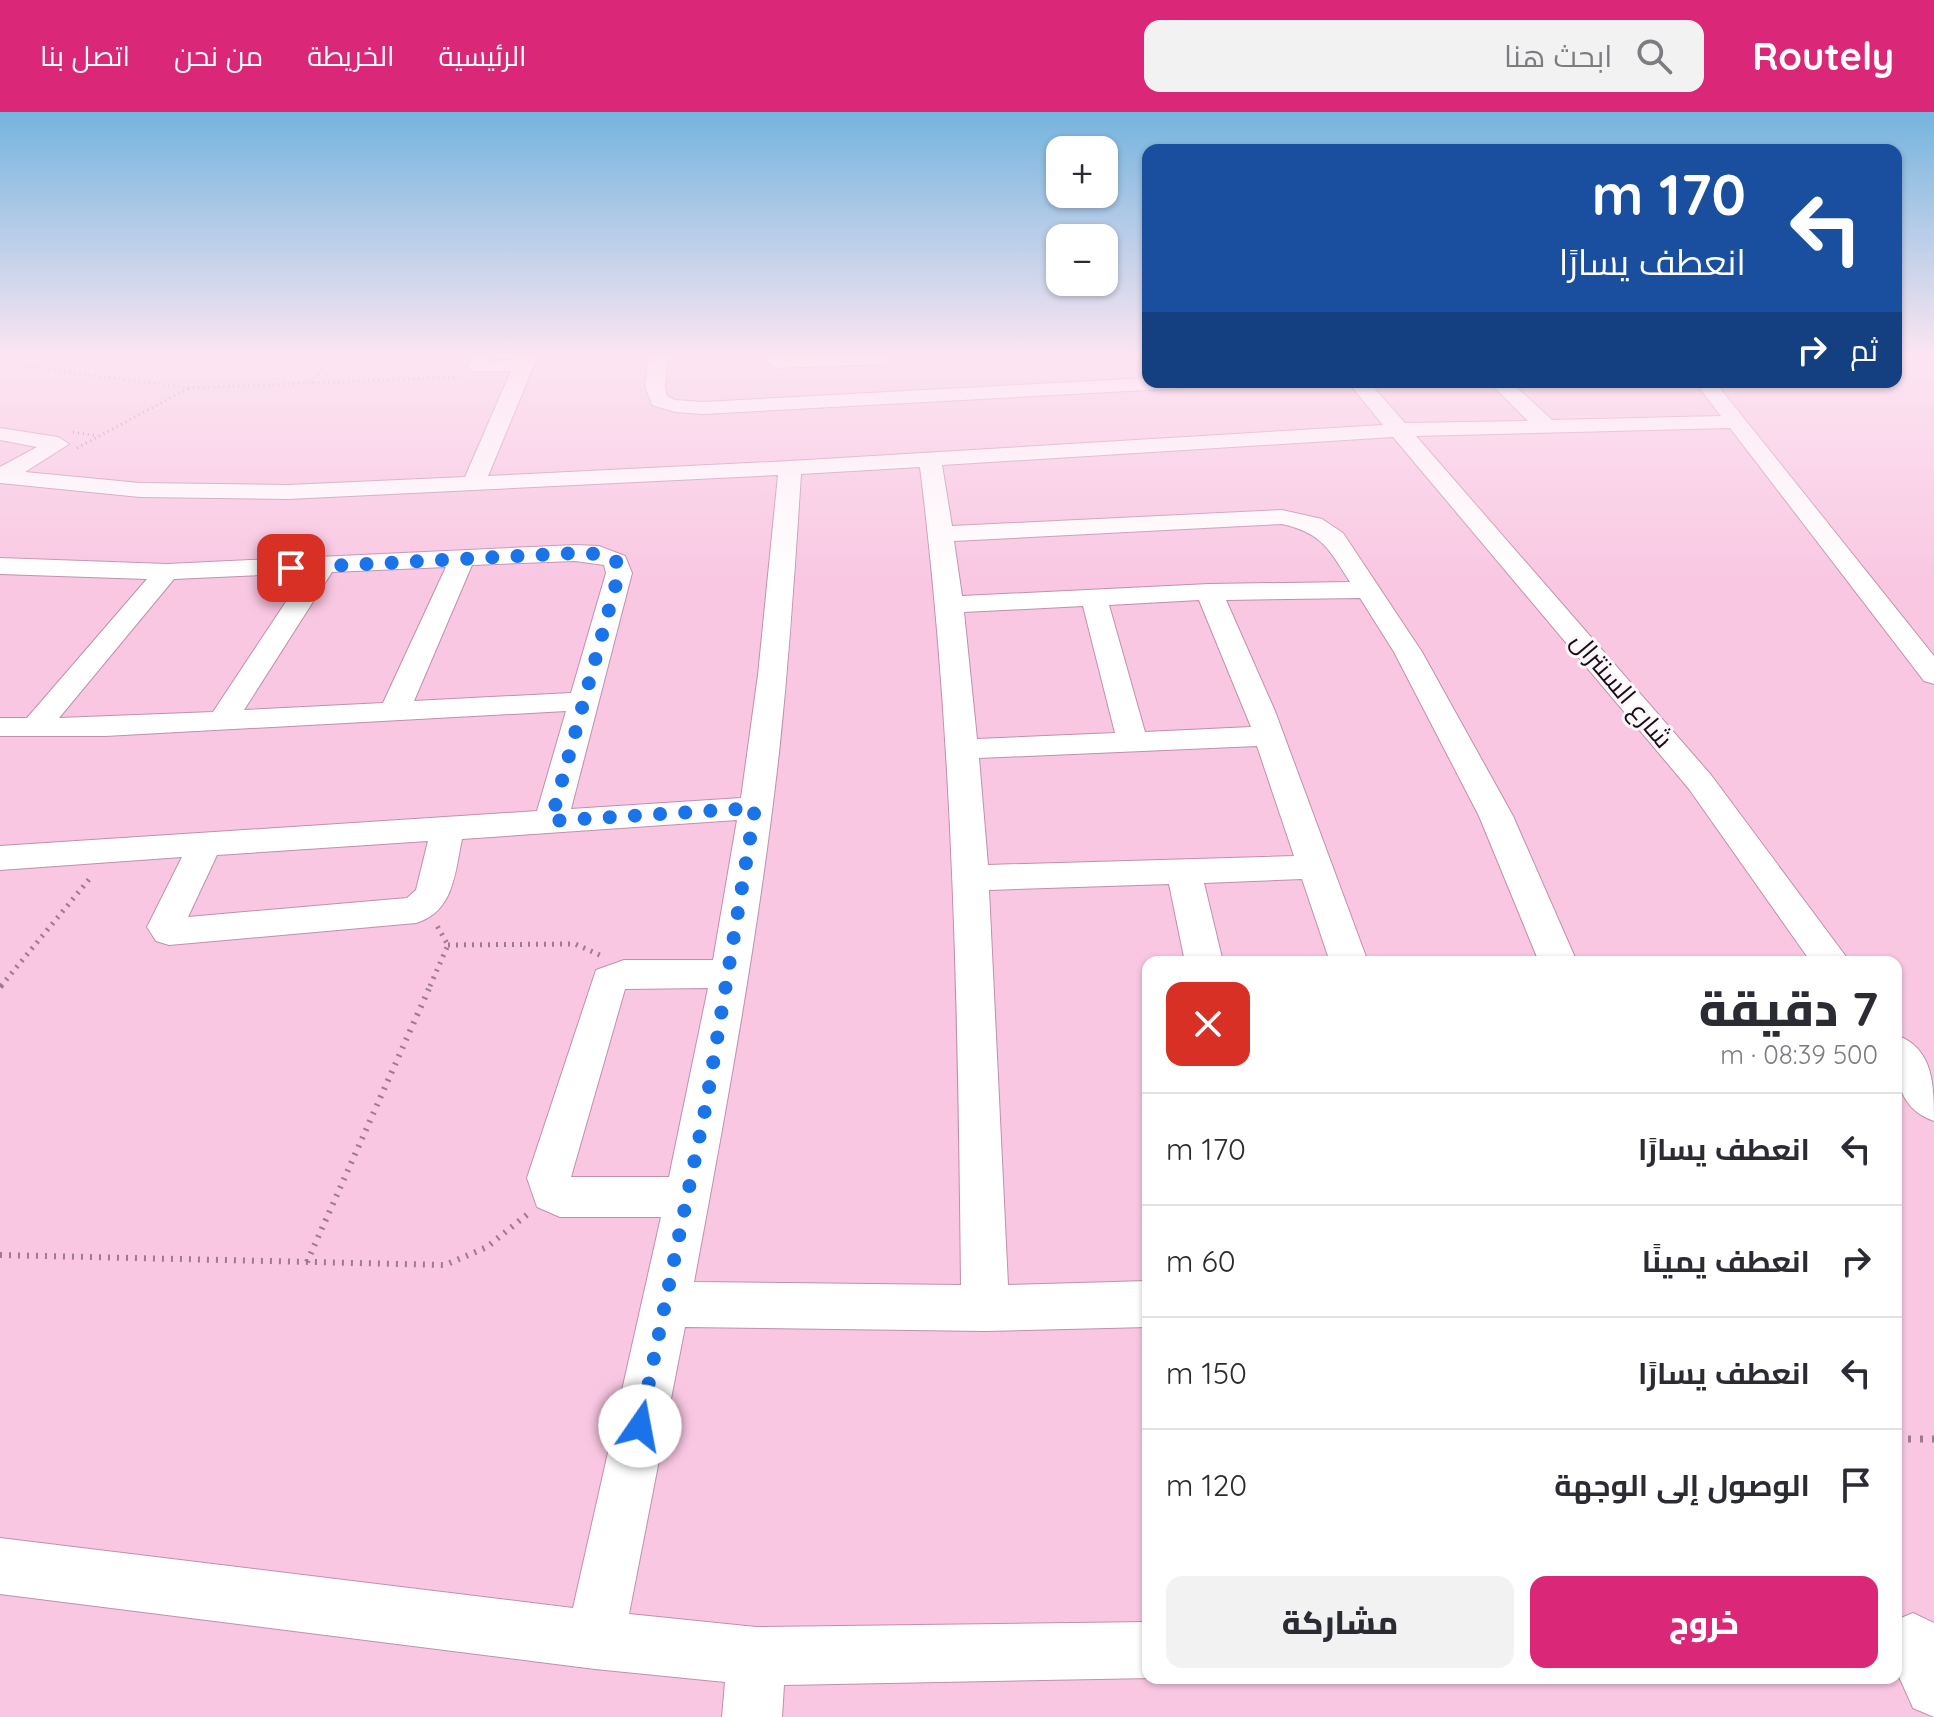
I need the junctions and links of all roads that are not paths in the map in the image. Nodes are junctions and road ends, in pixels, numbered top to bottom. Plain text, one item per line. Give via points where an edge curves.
1 (495, 433) edge
2 (1352, 433) edge
3 (1401, 433) edge
4 (1745, 433) edge
5 (0, 434) edge
6 (0, 455) edge
7 (32, 459) junction
8 (930, 459) junction
9 (790, 468) junction
10 (0, 476) edge
11 (473, 484) junction
12 (942, 534) junction
13 (463, 558) junction
14 (0, 566) edge
15 (322, 567) junction
16 (167, 572) junction
17 (1368, 590) junction
18 (1209, 592) junction
19 (1094, 598) junction
20 (951, 605) junction
21 (1934, 675) edge
22 (584, 701) junction
23 (395, 710) junction
24 (223, 720) junction
25 (0, 727) edge
26 (35, 727) junction
27 (1269, 736) junction
28 (1133, 742) junction
29 (962, 749) junction
30 (755, 808) junction
31 (551, 821) junction
32 (448, 827) junction
33 (206, 843) junction
34 (0, 858) edge
35 (1317, 867) junction
36 (1184, 871) junction
37 (972, 878) junction
38 (1203, 956) edge
39 (1347, 956) edge
40 (1555, 956) edge
41 (1827, 956) edge
42 (728, 974) junction
43 (1902, 1059) edge
44 (1934, 1104) edge
45 (686, 1197) junction
46 (666, 1304) junction
47 (1142, 1304) edge
48 (985, 1308) junction
49 (0, 1566) edge
50 (595, 1640) junction
51 (1142, 1651) edge
52 (756, 1656) junction
53 (752, 1717) edge

1 - 11 street
2 - 8 street
3 - 41 street, شارع السنترال via 1700,782
4 - 21 street
5 - 7 street via 58,444
6 - 7 street
7 - 10 street
8 - 9 street
8 - 12 street
9 - 11 street
9 - 30 street
10 - 11 street via 212,493
12 - 17 street via 1282,517 1313,524 1334,538
12 - 20 street
13 - 15 street
13 - 22 street via 599,554 616,561 619,573
13 - 23 street
14 - 16 street
15 - 16 street
15 - 24 street
16 - 26 street
17 - 18 street
17 - 40 street via 1408,652 1496,816
18 - 19 street
18 - 27 street
19 - 20 street
19 - 28 street
20 - 29 street
22 - 23 street
22 - 31 street
23 - 24 street
24 - 26 street
25 - 26 street
27 - 28 street
27 - 35 street
28 - 29 street
29 - 37 street
30 - 31 street
30 - 42 street
31 - 32 street
32 - 33 street
32 - 33 street via 432,895 416,910 169,932 165,927
33 - 34 street
35 - 36 street
35 - 39 street
36 - 37 street
36 - 38 street
37 - 48 street
42 - 45 street
42 - 45 street via 616,975 606,986 551,1170 549,1186 560,1197
43 - 44 street
45 - 46 street
46 - 48 street
46 - 50 street
47 - 48 street
49 - 50 street
50 - 52 street
51 - 52 street
52 - 53 street

